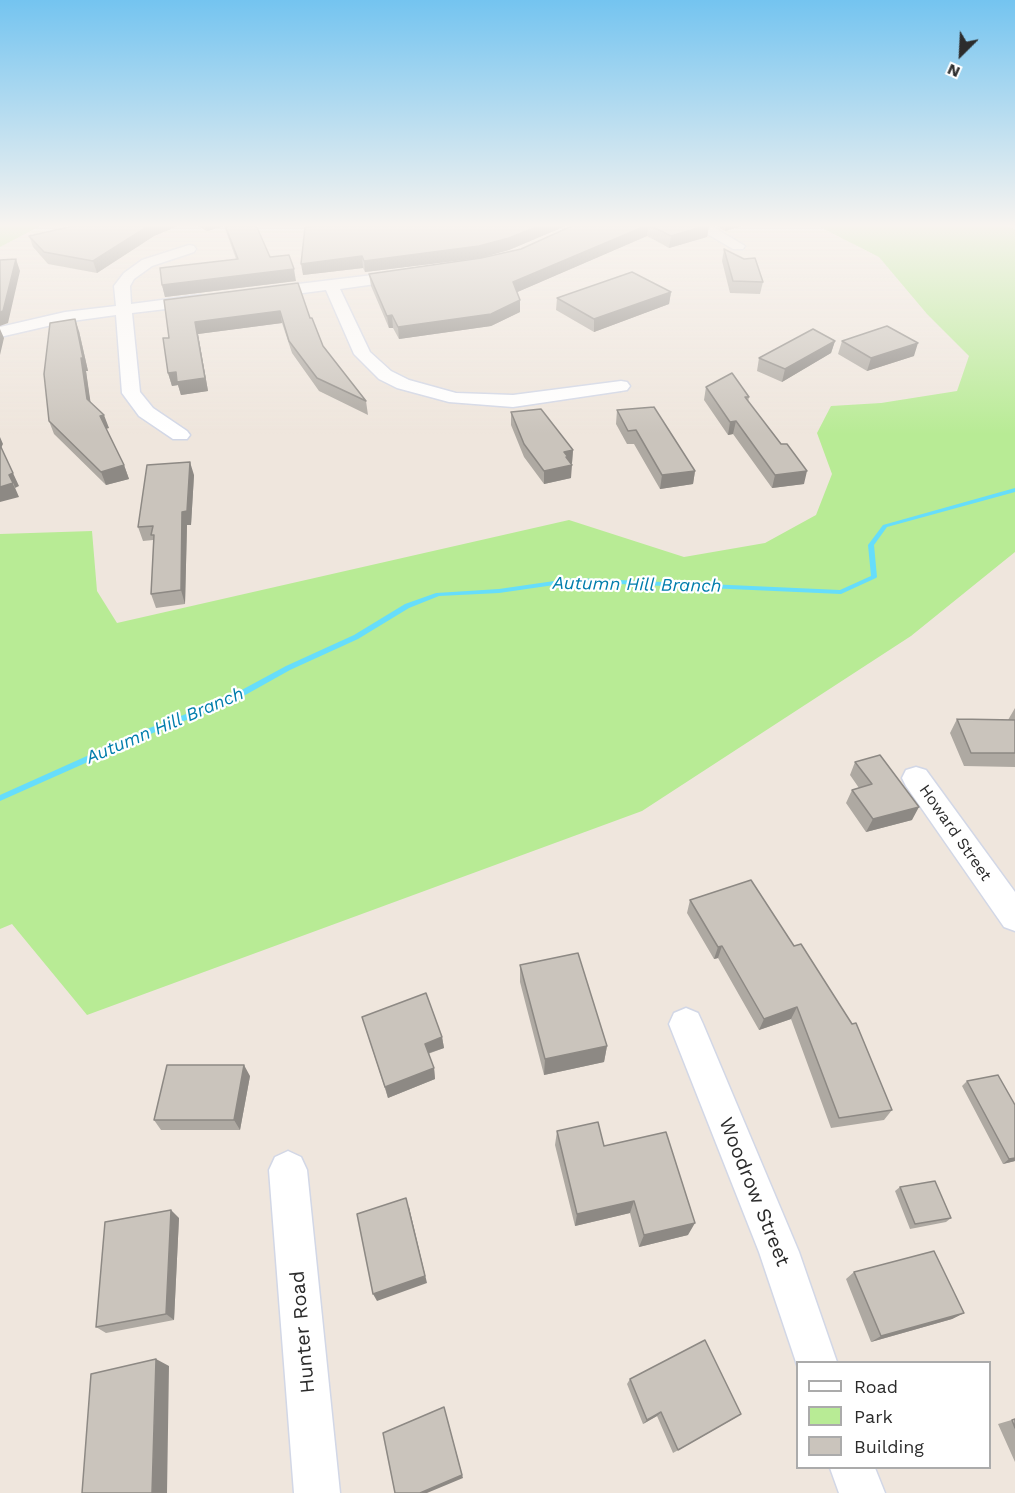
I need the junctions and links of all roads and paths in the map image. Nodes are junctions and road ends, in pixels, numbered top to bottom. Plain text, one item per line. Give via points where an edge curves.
1 (123, 295) edge
2 (336, 295) edge
3 (216, 298) edge
4 (123, 310) junction
5 (0, 332) edge
6 (621, 386) dead end
7 (180, 435) dead end
8 (916, 778) dead end
9 (1015, 917) edge
10 (686, 1024) dead end
11 (288, 1170) dead end
12 (816, 1361) edge
13 (854, 1469) edge
14 (317, 1493) edge
15 (862, 1493) edge

1 - 4 street
2 - 6 street via 363,354 385,375 403,384 455,398 493,401 538,399
3 - 4 street
4 - 5 street via 65,317
4 - 7 street via 131,393 146,412
8 - 9 street, Howard Street
10 - 12 street, Woodrow Street via 779,1252
11 - 14 street, Hunter Road
13 - 15 street

